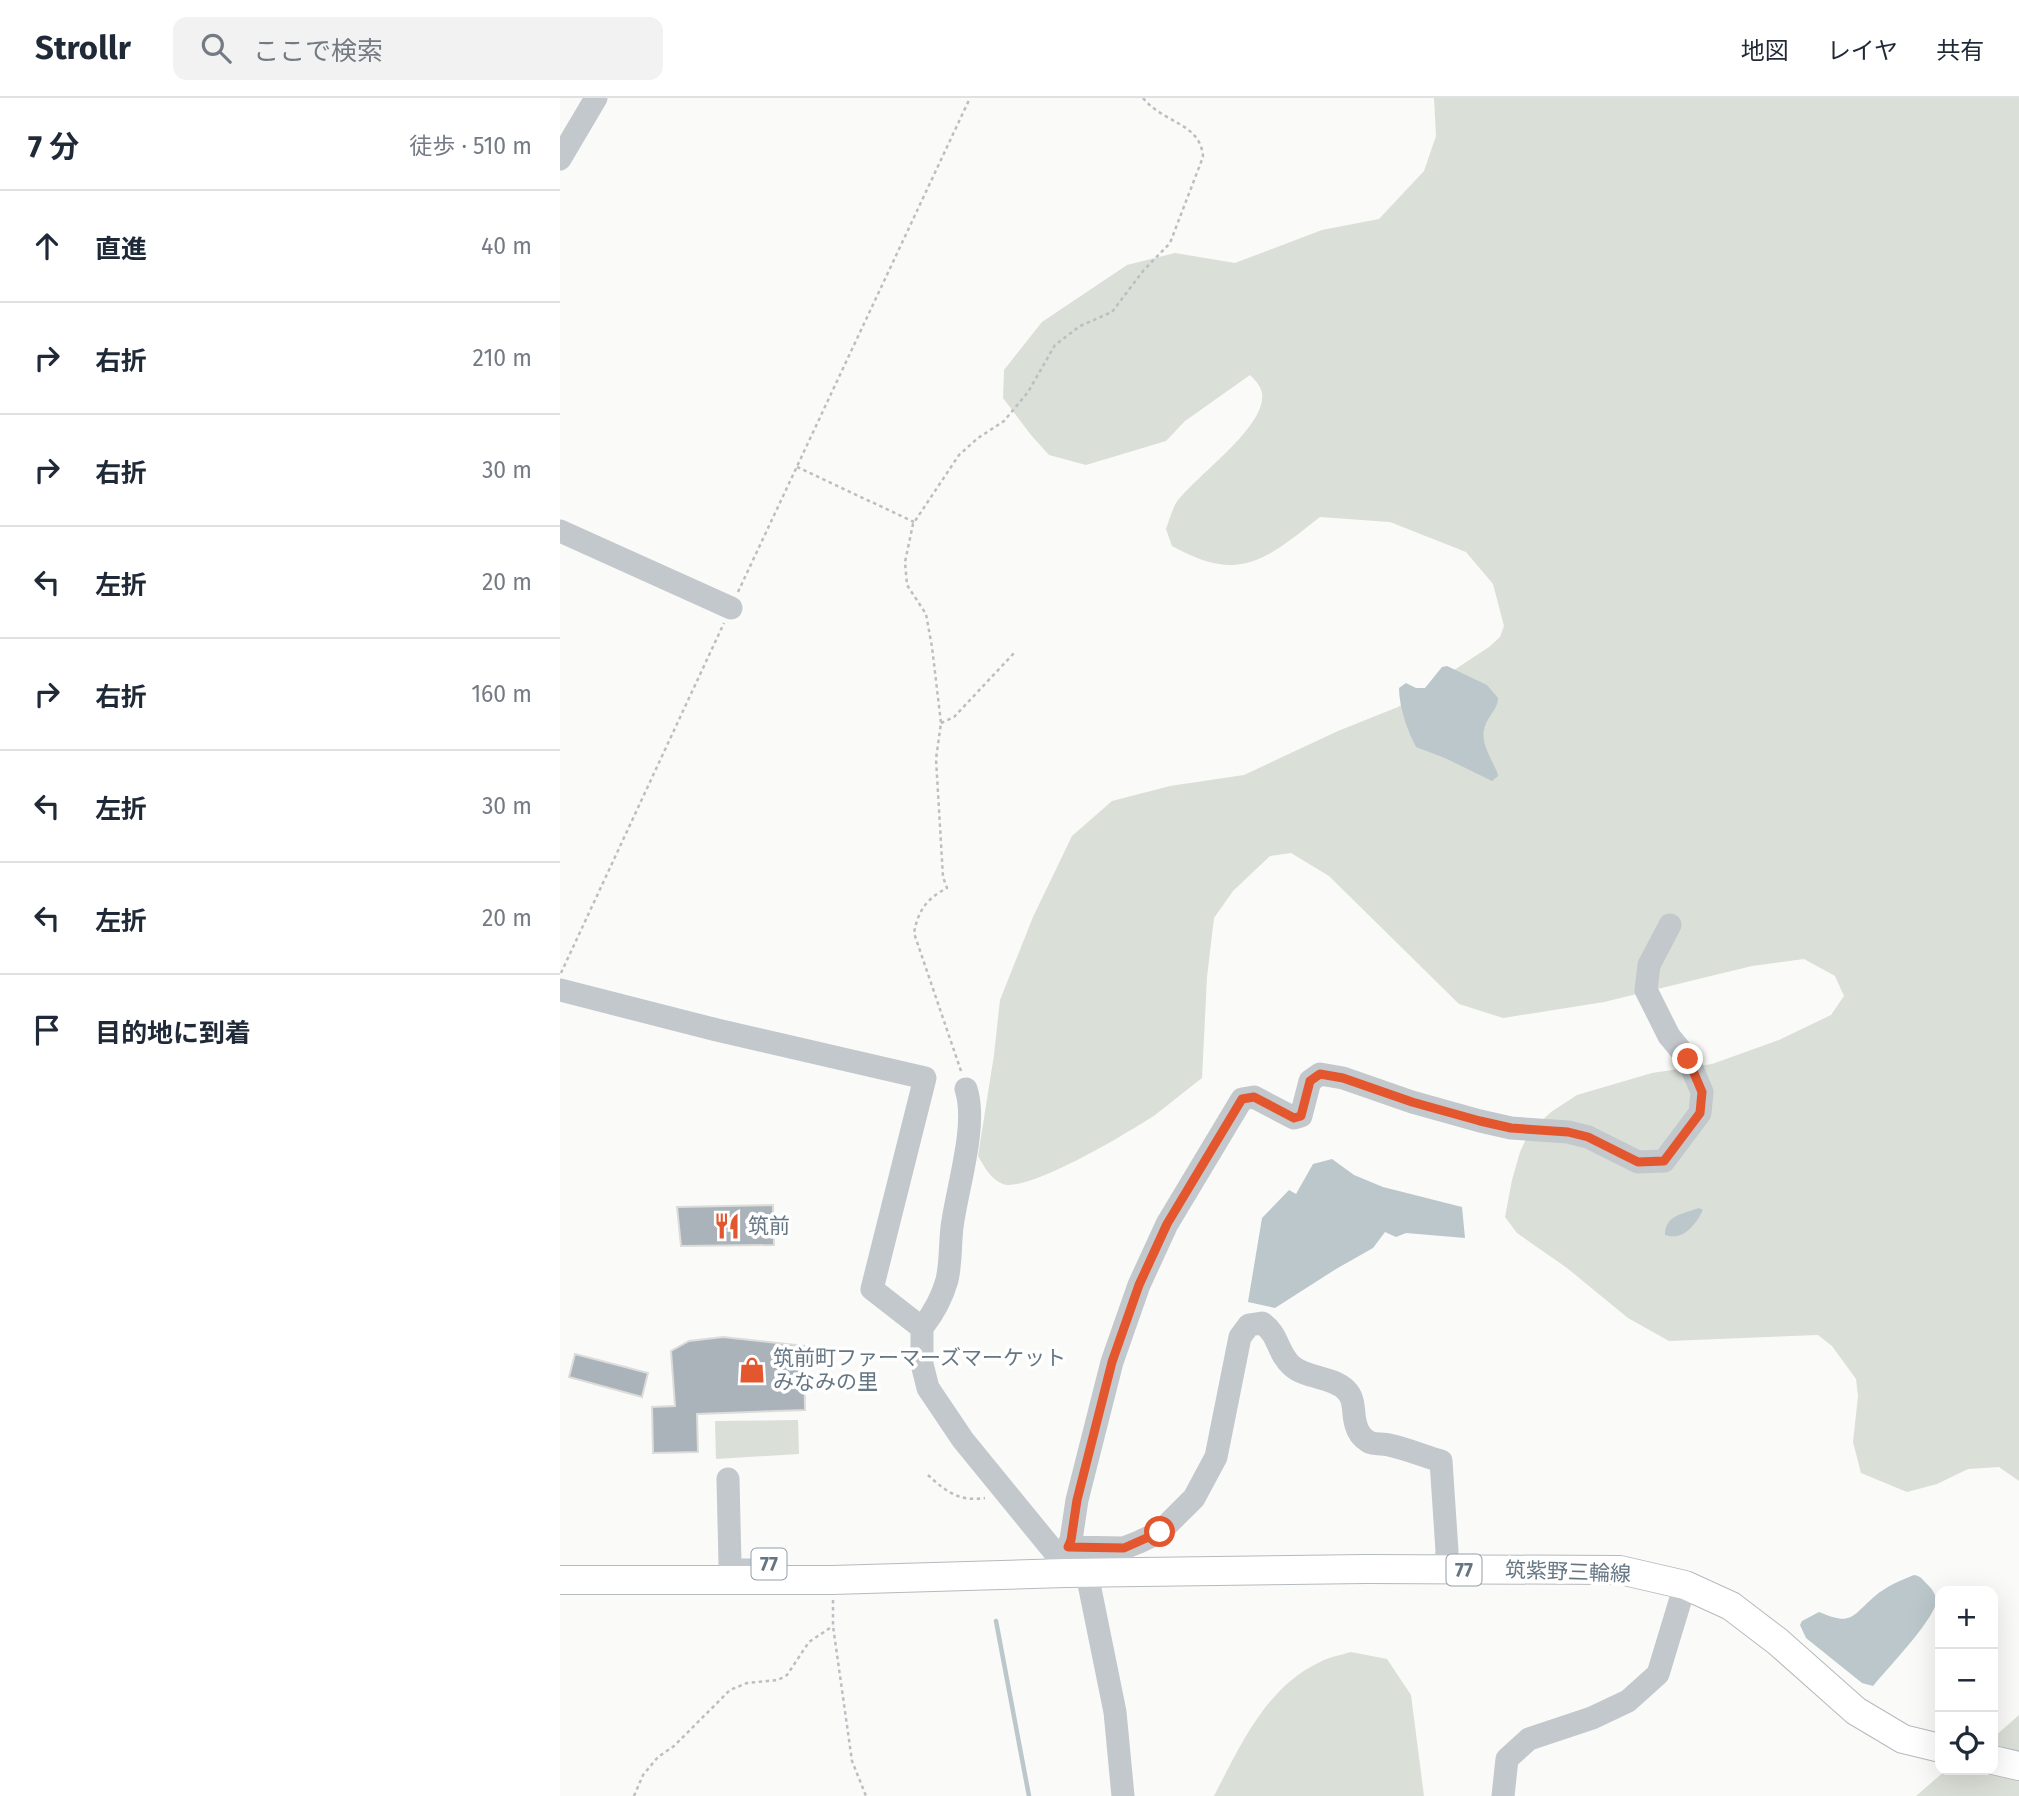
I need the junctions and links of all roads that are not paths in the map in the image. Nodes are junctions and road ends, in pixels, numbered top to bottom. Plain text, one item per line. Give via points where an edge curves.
1 (596, 98) edge
2 (560, 159) edge
3 (560, 531) edge
4 (731, 608) road end
5 (1670, 925) dead end
6 (560, 990) edge
7 (966, 1088) road end
8 (922, 1328) junction
9 (733, 1479) dead end
10 (1070, 1563) junction
11 (732, 1570) junction
12 (1445, 1570) junction
13 (933, 1578) junction
14 (560, 1580) edge
15 (1685, 1585) junction
16 (1935, 1747) edge
17 (1998, 1761) edge
18 (2019, 1766) edge
19 (1123, 1796) edge
20 (1503, 1796) edge

1 - 2 street
3 - 4 street
5 - 10 street via 1649,965 1646,990 1669,1036 1688,1059 1702,1092 1700,1113 1664,1161 1638,1162 1588,1137 1480,1121 1320,1074 1310,1081 1301,1116 1294,1118 1254,1097 1242,1099 1167,1224 1139,1285 1112,1362 1077,1500
6 - 8 street via 925,1078 872,1289
7 - 8 street via 970,1120 947,1280
8 - 10 street via 922,1364 928,1388 963,1440
9 - 11 street
10 - 12 main road, 筑紫野三輪線 / 77
10 - 12 street via 1160,1532 1194,1498 1216,1457 1240,1337 1249,1325 1262,1322 1272,1329 1292,1365 1345,1389 1352,1399 1360,1435 1371,1444 1387,1444 1441,1461
10 - 13 main road, 筑紫野三輪線 / 77
10 - 19 street via 1115,1712
11 - 13 main road, 筑紫野三輪線 / 77 via 832,1580
11 - 13 main road, 筑紫野三輪線 / 77 via 881,1569
11 - 14 main road, 筑紫野三輪線 / 77 via 605,1581
12 - 15 main road, 筑紫野三輪線 / 77 via 1620,1570
15 - 16 main road, 筑紫野三輪線 / 77 via 1731,1605 1856,1711 1903,1739
15 - 20 street via 1658,1674 1628,1702 1529,1740 1507,1759
17 - 18 main road

